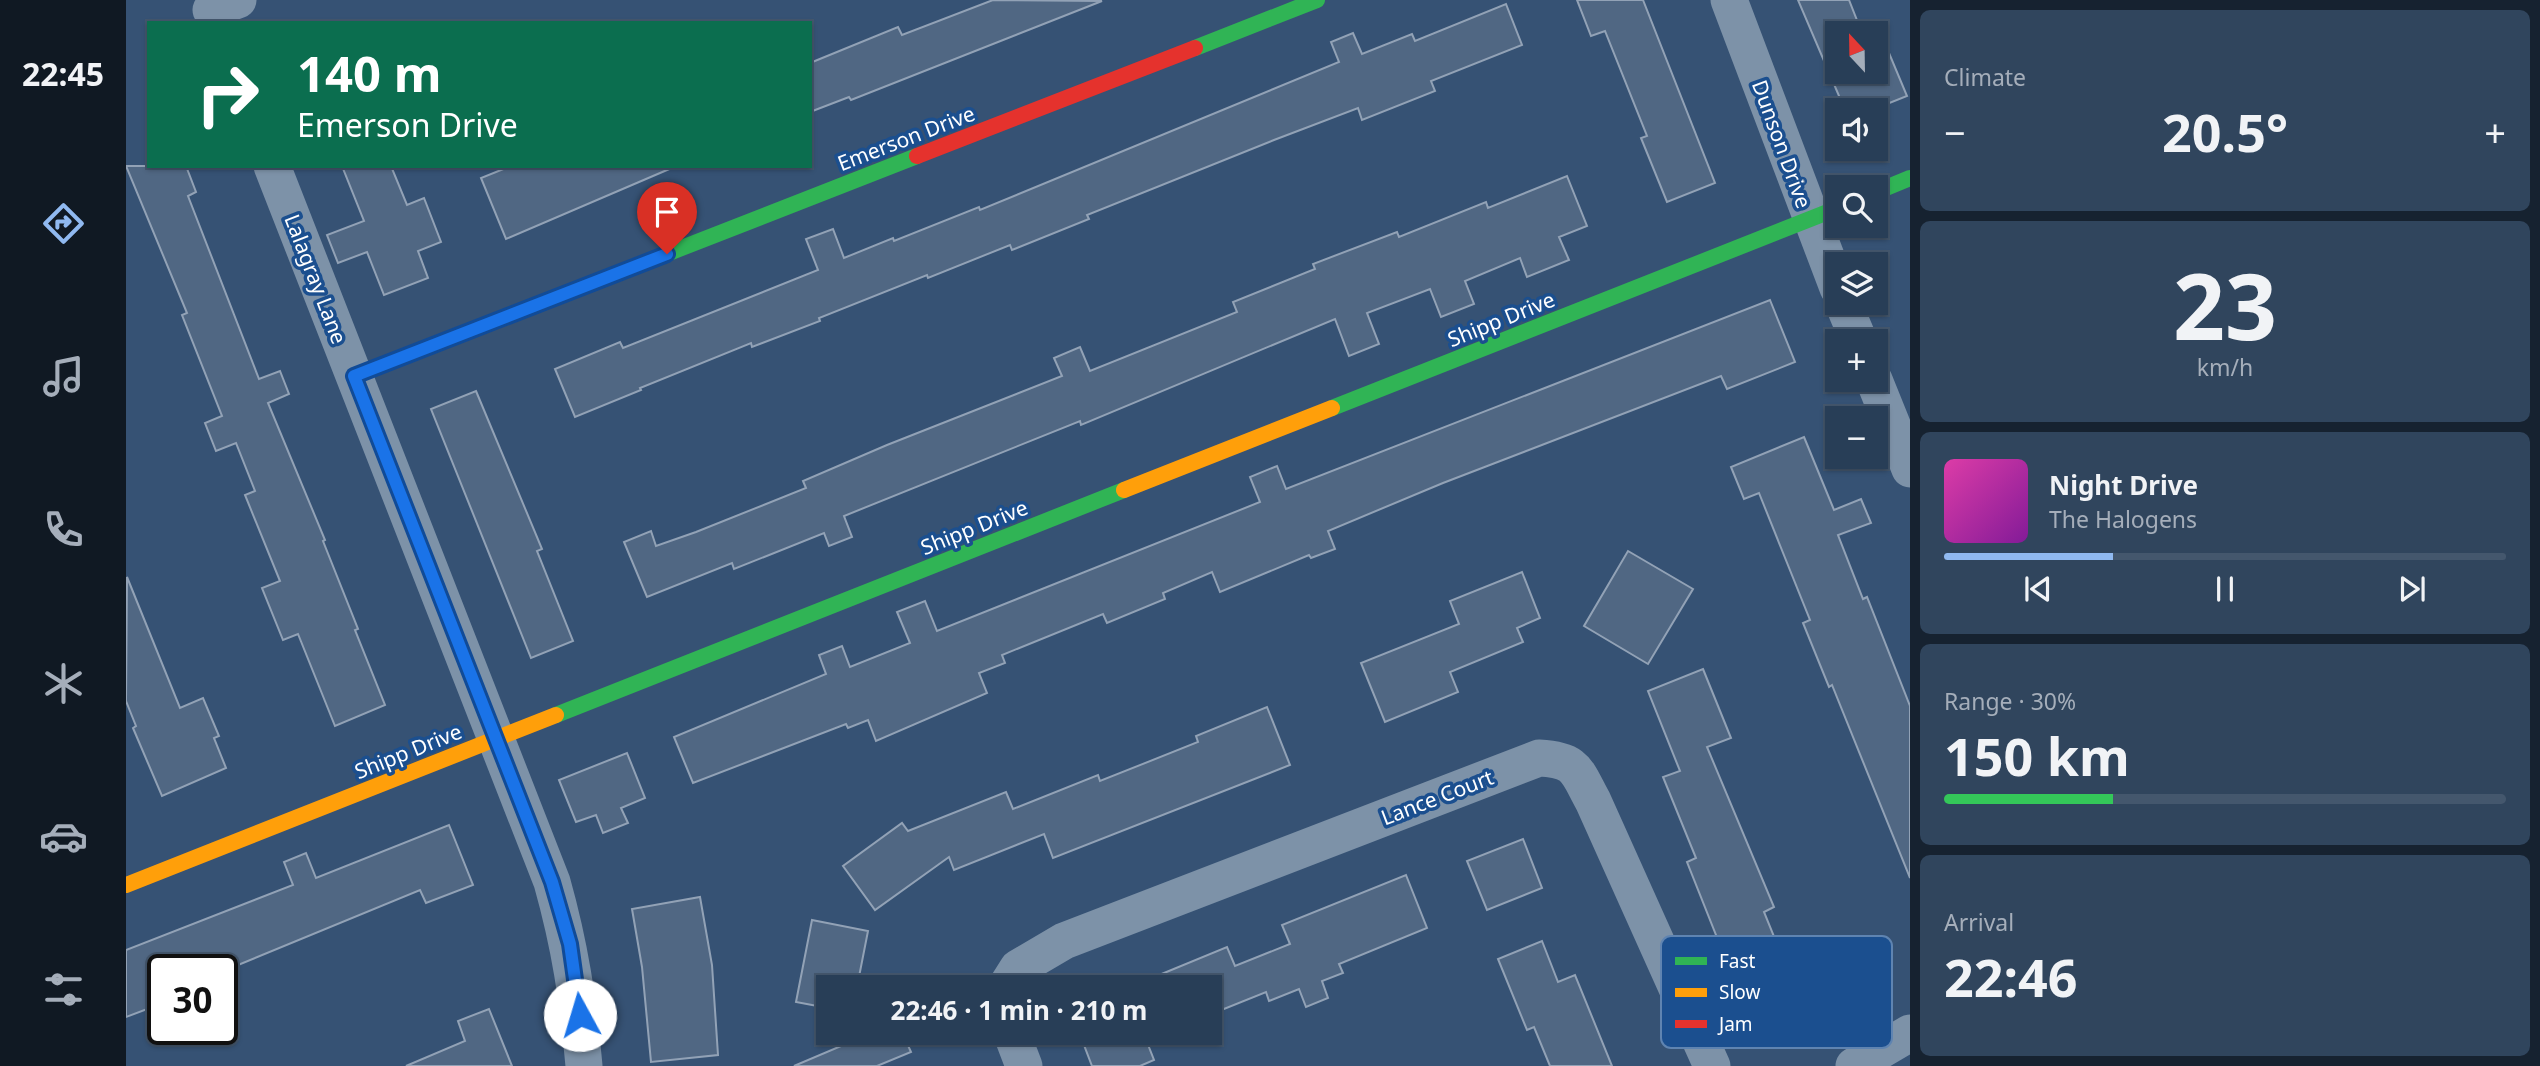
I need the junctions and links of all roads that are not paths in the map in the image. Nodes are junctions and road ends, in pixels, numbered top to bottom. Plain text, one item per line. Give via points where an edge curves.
1 (1317, 0) edge
2 (1729, 0) edge
3 (273, 168) edge
4 (1910, 178) edge
5 (1888, 187) edge
6 (1824, 214) edge
7 (1831, 252) edge
8 (354, 376) junction
9 (1879, 392) edge
10 (1910, 469) edge
11 (497, 739) junction
12 (129, 876) edge
13 (1661, 952) edge
14 (1014, 975) edge
15 (1910, 1033) edge
16 (1892, 1043) edge
17 (1016, 1045) edge
18 (1704, 1048) edge
19 (1884, 1048) edge
20 (584, 1066) edge
21 (1024, 1066) edge
22 (1712, 1066) edge
23 (1853, 1066) edge

1 - 8 street, Emerson Drive
2 - 6 street, Dunson Drive
3 - 8 street, Lalagray Lane
4 - 5 street
6 - 7 street, Dunson Drive
6 - 11 street, Shipp Drive
8 - 11 street, Lalagray Lane
9 - 10 street
11 - 12 street, Shipp Drive
11 - 20 street, Lalagray Lane via 552,882 570,944
13 - 14 street, Lance Court via 1576,770 1563,759 1539,758 1063,941
15 - 16 street
17 - 21 street
18 - 22 street, Lance Court
19 - 23 street

